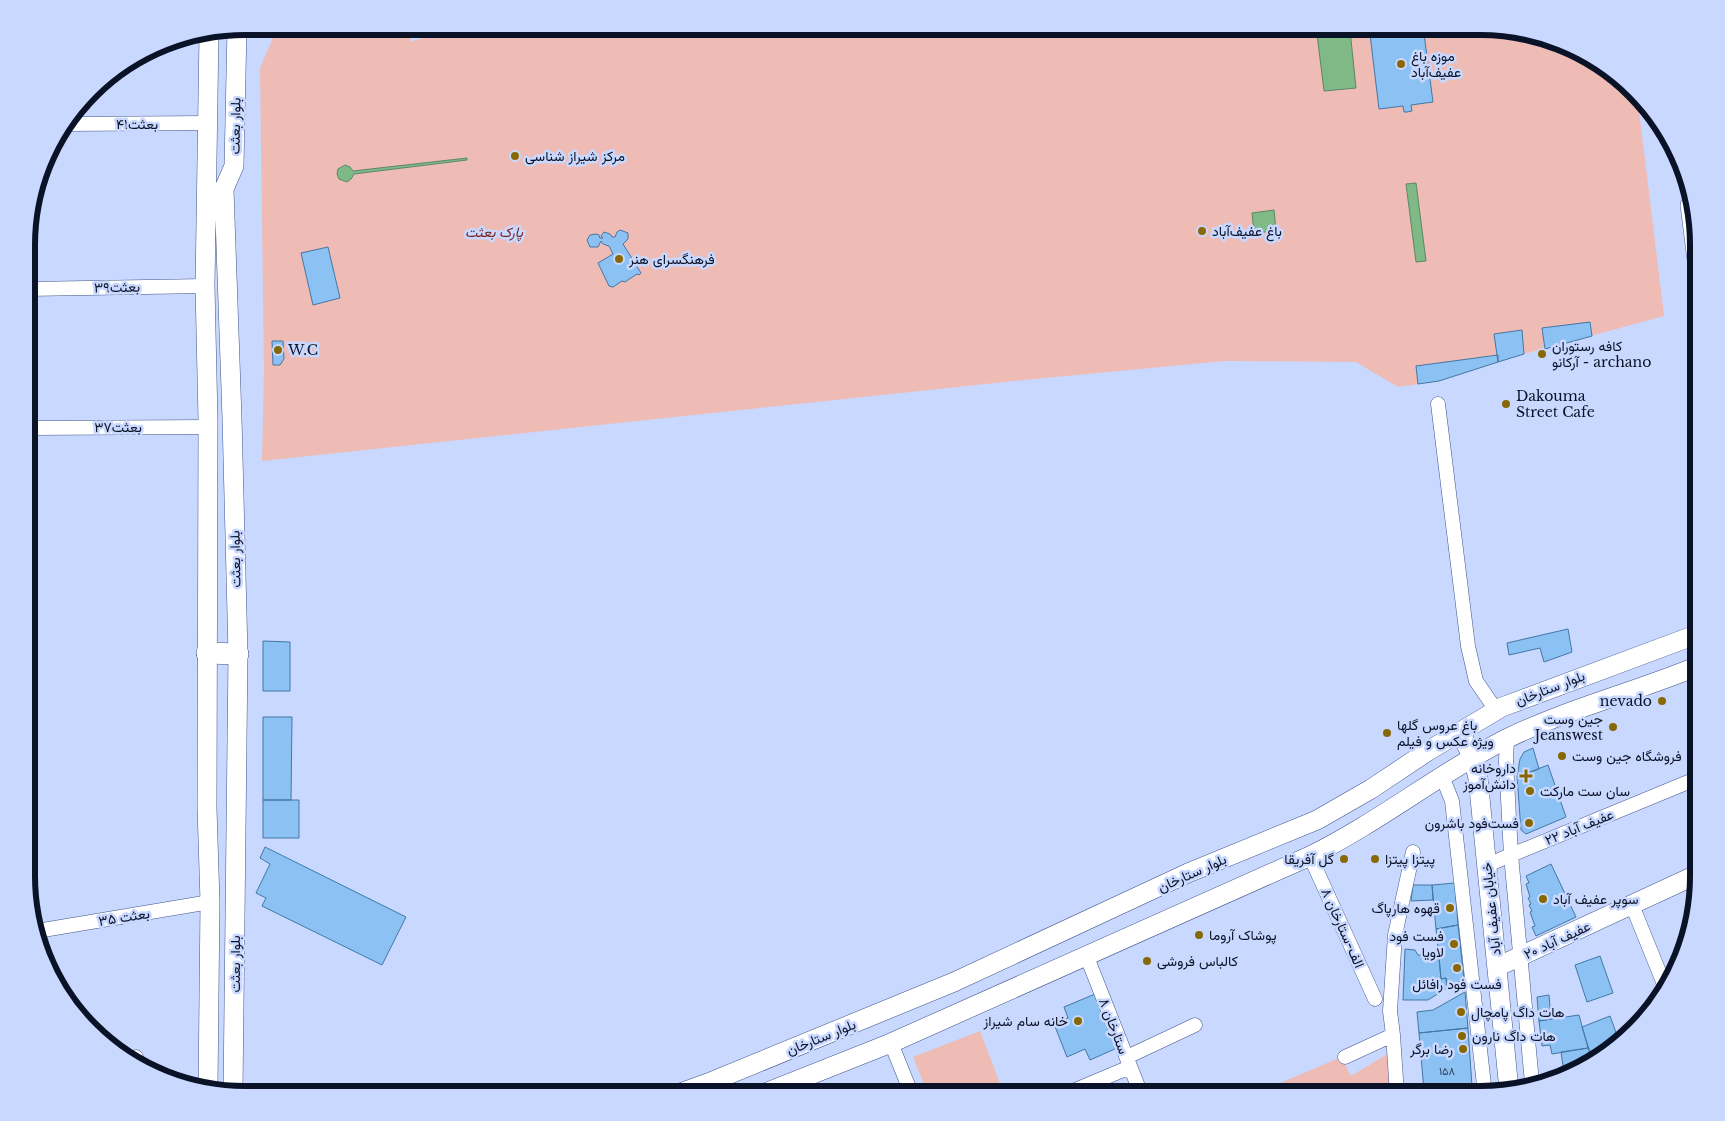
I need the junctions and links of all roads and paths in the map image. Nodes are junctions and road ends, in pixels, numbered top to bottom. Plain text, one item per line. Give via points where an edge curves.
1 (238, 35) edge
2 (210, 38) edge
3 (207, 123) junction
4 (73, 124) edge
5 (205, 286) junction
6 (35, 289) edge
7 (1438, 404) dead end
8 (208, 427) junction
9 (35, 428) edge
10 (1690, 637) edge
11 (207, 653) junction
12 (238, 654) junction
13 (1690, 669) edge
14 (1496, 710) junction
15 (1460, 732) junction
16 (1506, 739) junction
17 (1473, 758) junction
18 (1442, 776) junction
19 (1690, 781) edge
20 (1413, 852) dead end
21 (1511, 855) junction
22 (1310, 856) junction
23 (1487, 865) junction
24 (1690, 878) edge
25 (210, 902) junction
26 (1632, 905) junction
27 (42, 930) edge
28 (1087, 957) junction
29 (1520, 957) junction
30 (1497, 966) junction
31 (1662, 981) edge
32 (1375, 999) dead end
33 (1195, 1025) dead end
34 (1393, 1035) junction
35 (892, 1044) junction
36 (1344, 1057) dead end
37 (1129, 1062) junction
38 (1532, 1080) edge
39 (208, 1083) edge
40 (1508, 1084) edge
41 (234, 1086) edge
42 (700, 1086) edge
43 (781, 1086) edge
44 (909, 1086) edge
45 (1082, 1086) edge
46 (1139, 1086) edge
47 (1396, 1086) edge
48 (1484, 1086) edge

1 - 12 main road, بلوار بعثت via 234,166 224,189
2 - 3 main road, بلوار بعثت
3 - 4 street, بعثت۴۱
3 - 5 main road, بلوار بعثت
5 - 6 street, بعثت۳۹
5 - 8 main road, بلوار بعثت
7 - 14 street via 1468,646 1476,681
8 - 9 street, بعثت۳۷
8 - 11 main road, بلوار بعثت
10 - 14 main road, بلوار ستارخان
11 - 12 main road
11 - 25 main road, بلوار بعثت
12 - 41 main road, بلوار بعثت
13 - 16 main road
14 - 15 main road, بلوار ستارخان
15 - 17 main road, خیابان عفیف آباد
15 - 42 main road, بلوار ستارخان via 1317,820 1188,873 954,982
16 - 17 main road
16 - 21 street
17 - 18 main road
17 - 23 main road, خیابان عفیف آباد
18 - 22 main road
18 - 48 street via 1452,801
19 - 21 street, عفیف آباد ۲۲
20 - 34 street via 1395,935 1390,1011
21 - 23 street, عفیف آباد ۲۲
21 - 29 street
22 - 28 main road
22 - 32 street, ۸ الف-ستارخان
23 - 30 main road, خیابان عفیف آباد
24 - 26 main road, عفیف آباد ۲۰
25 - 27 street, ۳۵ بعثت
25 - 39 main road, بلوار بعثت
26 - 29 main road, عفیف آباد ۲۰
26 - 31 street
28 - 35 main road
28 - 37 street, ستارخان ۸
29 - 30 main road, عفیف آباد ۲۰
29 - 38 street
30 - 40 main road, خیابان عفیف آباد
33 - 37 street
34 - 36 street
34 - 47 street
35 - 43 main road
35 - 44 street
37 - 45 street
37 - 46 street, ستارخان ۸

